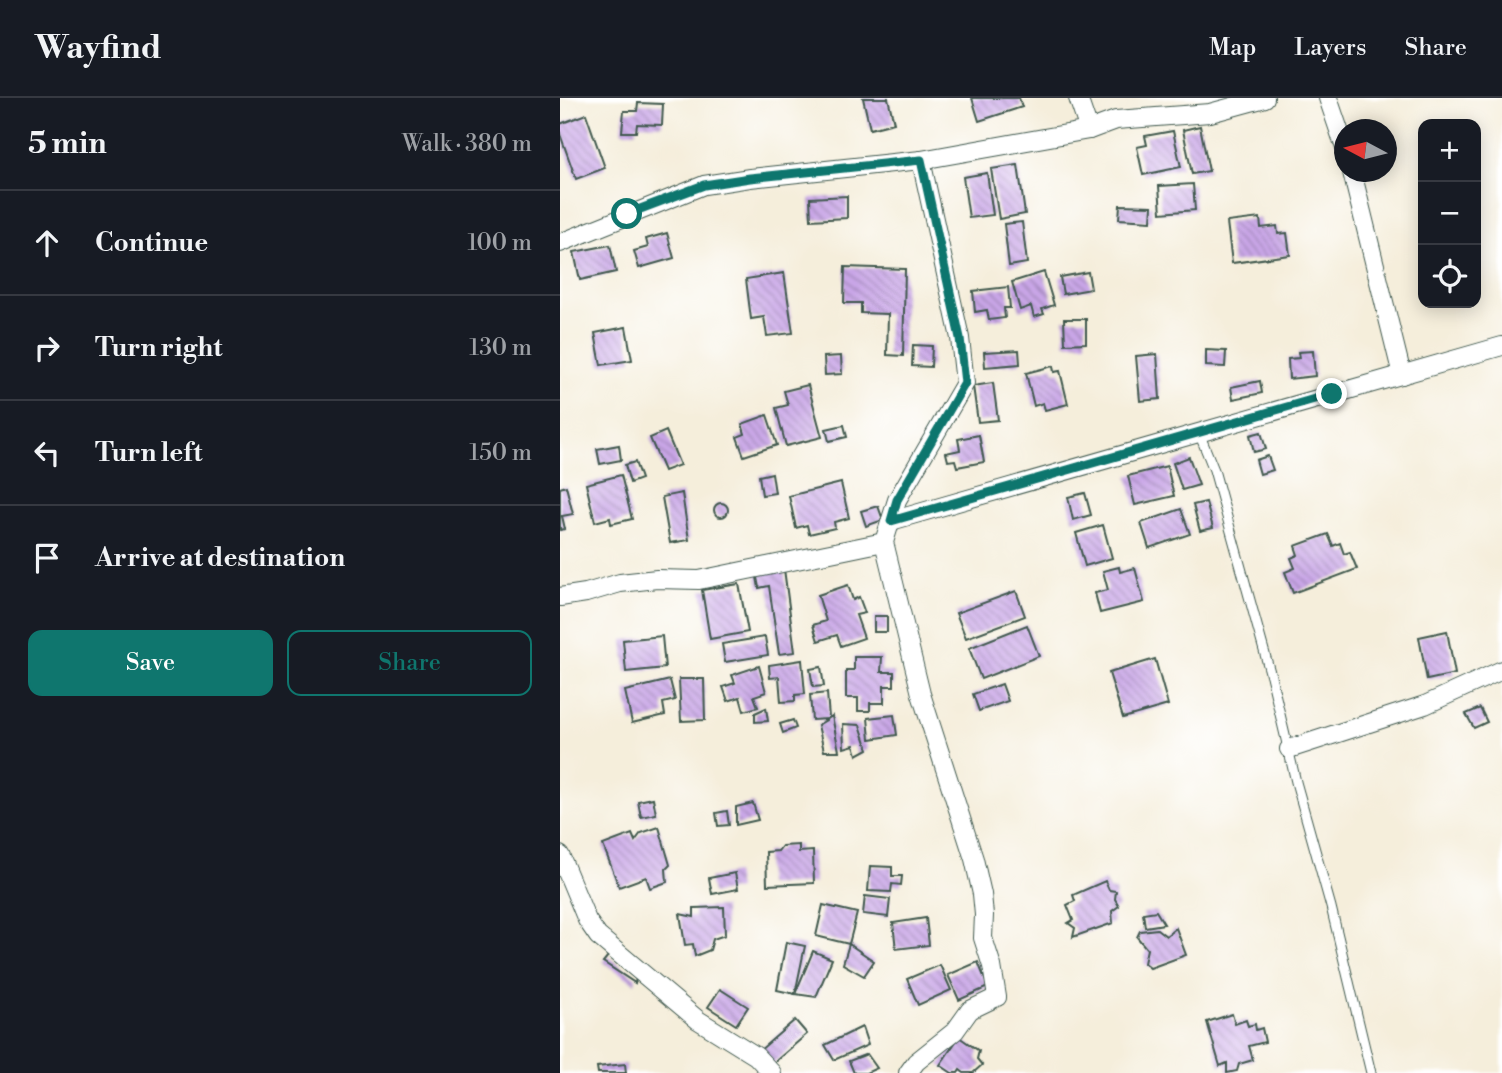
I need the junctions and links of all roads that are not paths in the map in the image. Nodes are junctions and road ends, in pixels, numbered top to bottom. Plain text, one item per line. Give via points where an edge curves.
1 (1078, 98) edge
2 (1265, 98) edge
3 (1328, 98) edge
4 (1335, 119) edge
5 (1089, 130) junction
6 (921, 160) junction
7 (1354, 182) edge
8 (560, 243) edge
9 (1502, 346) edge
10 (1402, 374) junction
11 (1199, 433) junction
12 (891, 521) junction
13 (884, 542) junction
14 (560, 597) edge
15 (1502, 670) edge
16 (1289, 749) junction
17 (560, 855) edge
18 (772, 1073) edge
19 (908, 1073) edge
20 (1371, 1073) edge

1 - 5 street
2 - 5 street via 1210,113 1116,120
3 - 4 street
5 - 6 street
6 - 8 street via 704,185
6 - 12 street via 960,338 965,383 897,500
7 - 10 street
9 - 10 street
10 - 11 street
11 - 12 street
11 - 16 lane via 1214,470
12 - 13 street
13 - 14 street via 699,580 632,582
13 - 19 street via 921,694 974,859 982,894 983,937 997,997 970,1010 956,1031
15 - 16 street via 1425,705
16 - 20 lane
17 - 18 street via 598,936 698,1020 756,1056

